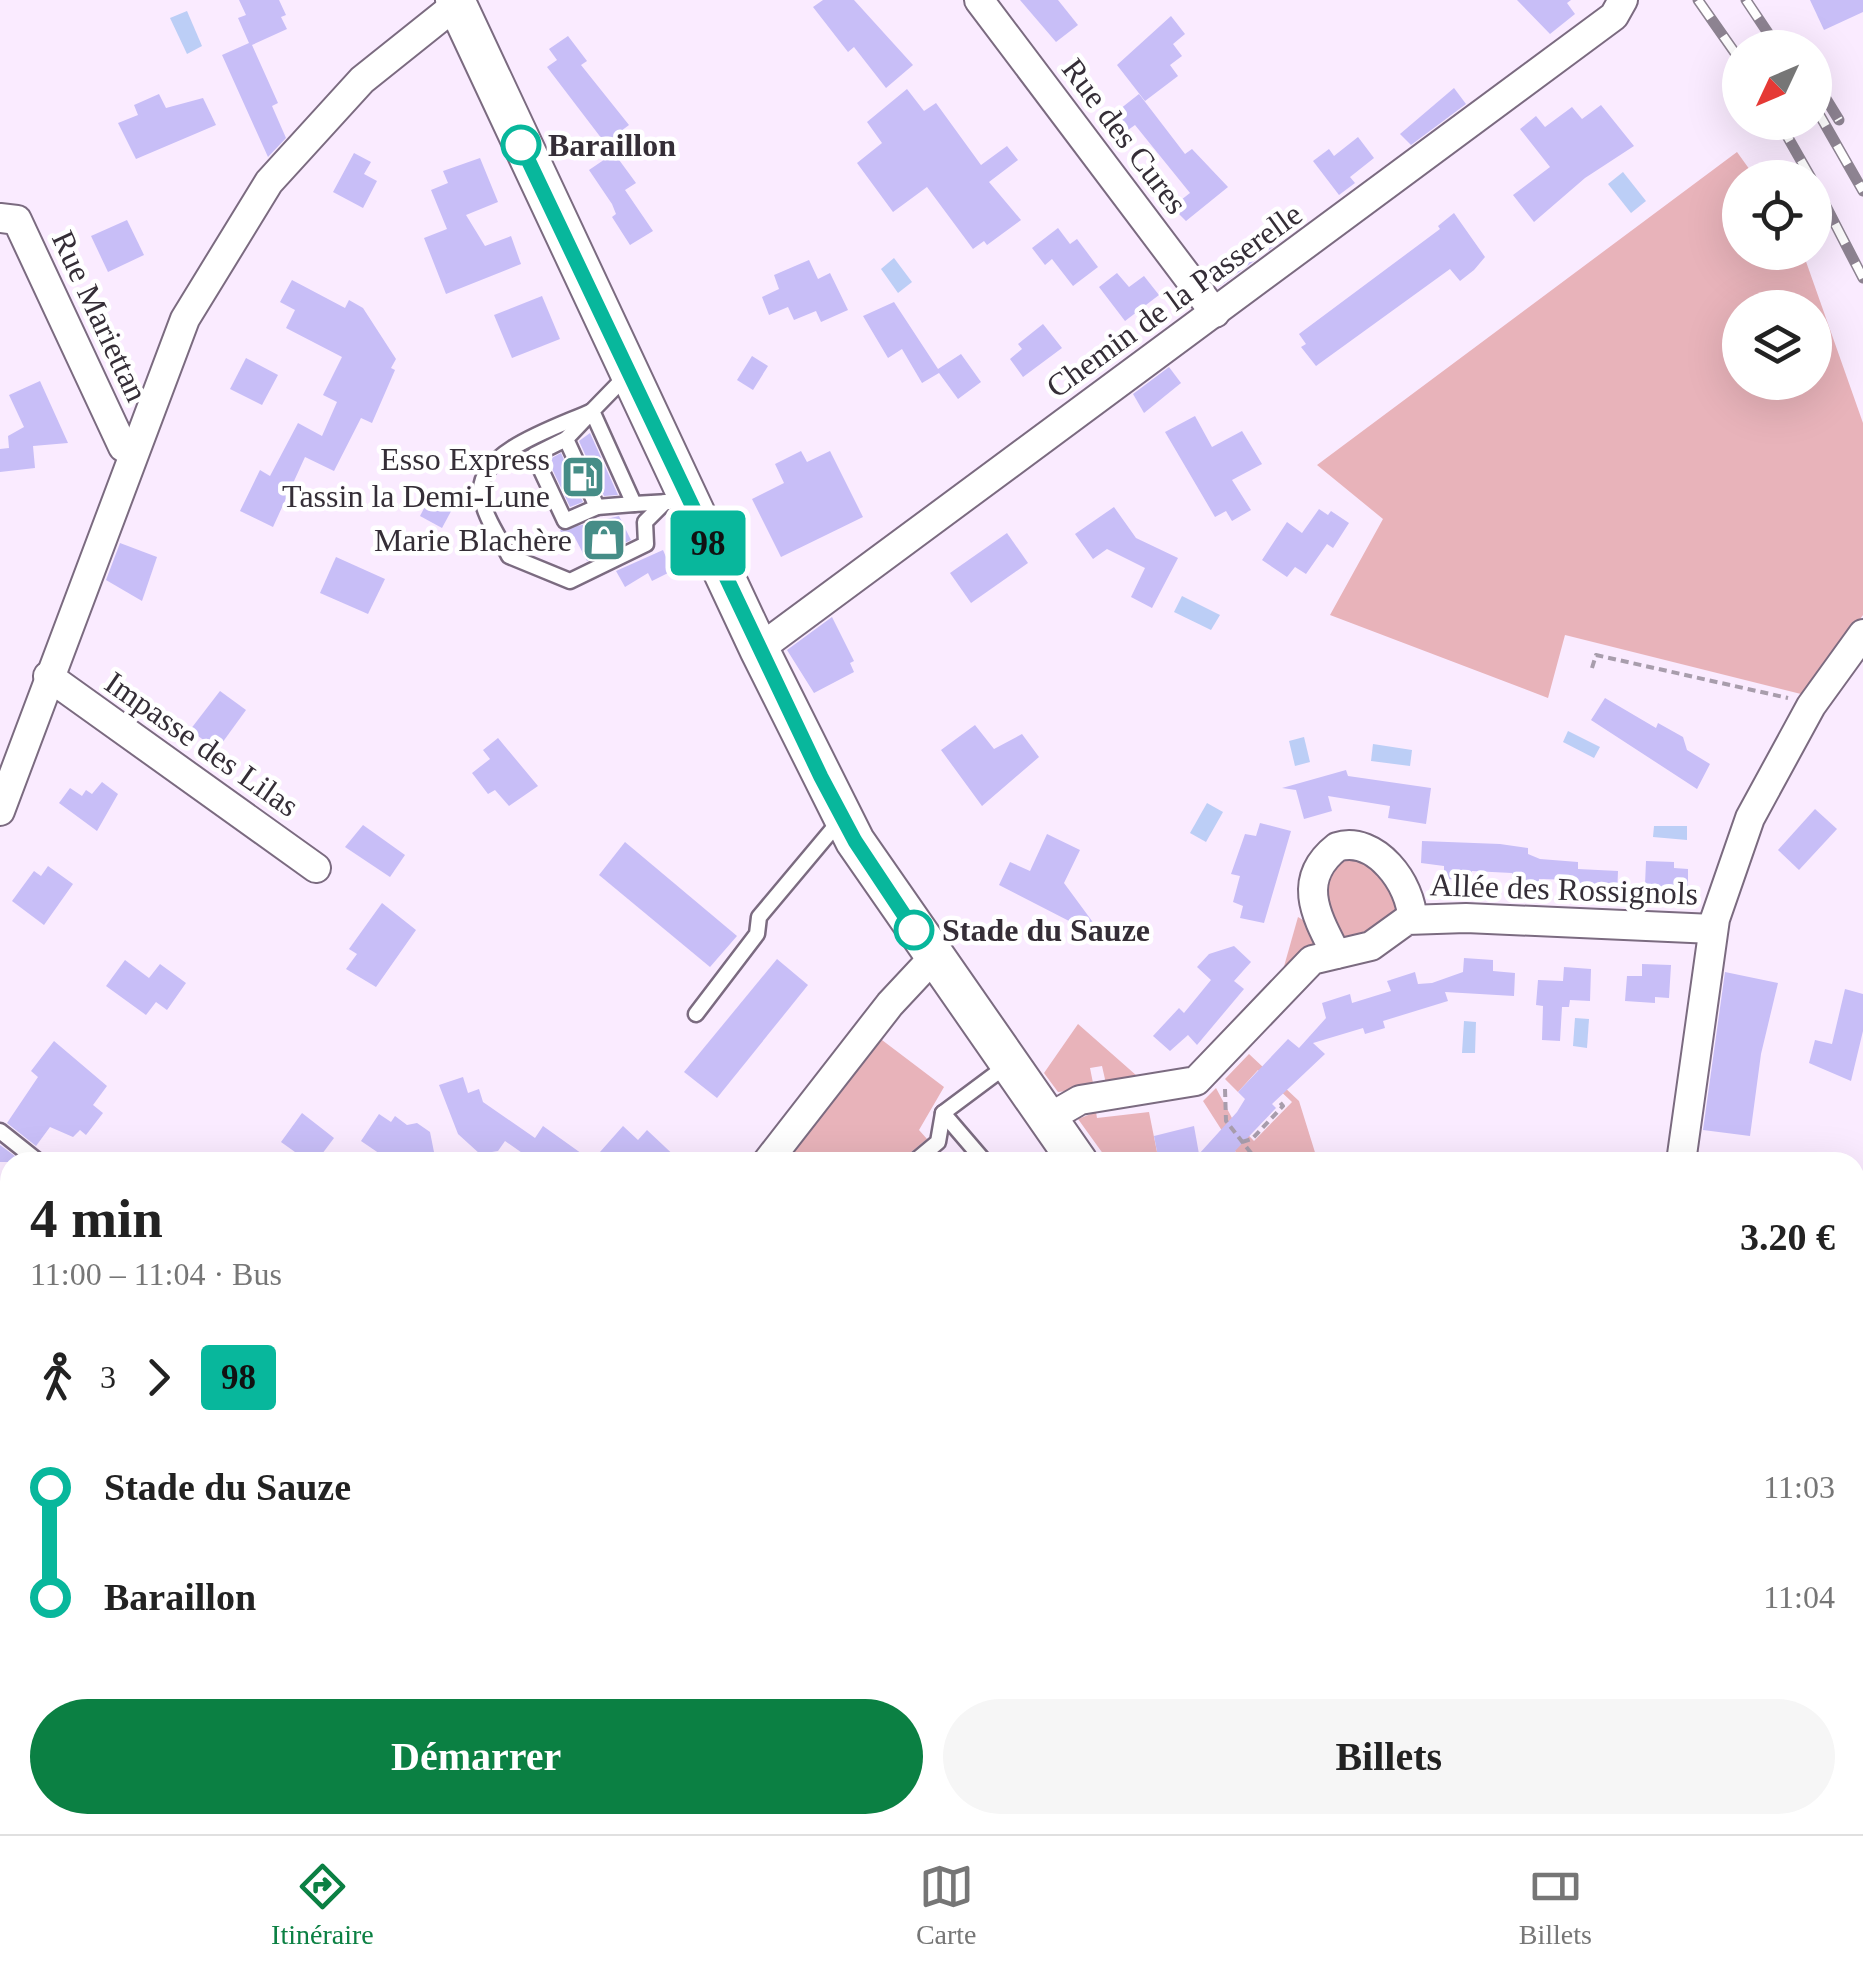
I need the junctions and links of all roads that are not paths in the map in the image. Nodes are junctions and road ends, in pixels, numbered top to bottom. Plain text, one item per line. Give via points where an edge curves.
1 (978, 0) edge
2 (1623, 0) edge
3 (456, 2) edge
4 (0, 218) edge
5 (1215, 314) junction
6 (628, 373) junction
7 (592, 411) junction
8 (566, 440) junction
9 (133, 452) junction
10 (676, 501) junction
11 (634, 504) junction
12 (596, 506) junction
13 (1863, 634) edge
14 (758, 649) junction
15 (48, 676) junction
16 (13, 735) edge
17 (0, 811) edge
18 (842, 817) junction
19 (316, 868) dead end
20 (1412, 919) junction
21 (1713, 929) junction
22 (1336, 954) junction
23 (933, 958) junction
24 (696, 1014) dead end
25 (1008, 1065) junction
26 (943, 1113) junction
27 (1047, 1120) junction
28 (0, 1132) edge
29 (26, 1152) edge
30 (774, 1152) edge
31 (926, 1152) edge
32 (976, 1152) edge
33 (1071, 1152) edge
34 (1682, 1152) edge

1 - 5 street, Rue des Cures
2 - 5 street, Chemin de la Passerelle via 1614,16
3 - 6 main road
3 - 9 street via 362,80 269,182 185,319
4 - 9 street, Rue Mariettan via 17,220 123,447
5 - 14 street, Chemin de la Passerelle
6 - 7 lane
6 - 10 main road
7 - 8 lane
7 - 10 lane via 500,455 484,473 483,503 509,556 570,581 646,544 645,522
7 - 11 lane
8 - 12 lane
8 - 12 lane via 534,455 565,521
9 - 15 street
10 - 11 lane
10 - 14 main road
11 - 12 lane
13 - 21 street via 1811,706 1750,818
14 - 18 main road
15 - 16 street
15 - 19 street, Impasse des Lilas
16 - 17 street
18 - 23 main road
18 - 24 lane via 759,918 757,934
20 - 21 street, Allée des Rossignols
20 - 22 street, Allée des Rossignols via 1370,946
20 - 22 street, Allée des Rossignols via 1404,888 1376,853 1361,844 1337,847 1320,866 1312,901
21 - 34 street
22 - 27 street, Allée des Rossignols via 1312,960 1196,1081 1080,1100
23 - 25 main road
23 - 30 street
25 - 26 lane
25 - 27 main road
26 - 31 lane via 938,1142
26 - 32 lane
27 - 33 main road
28 - 29 lane

